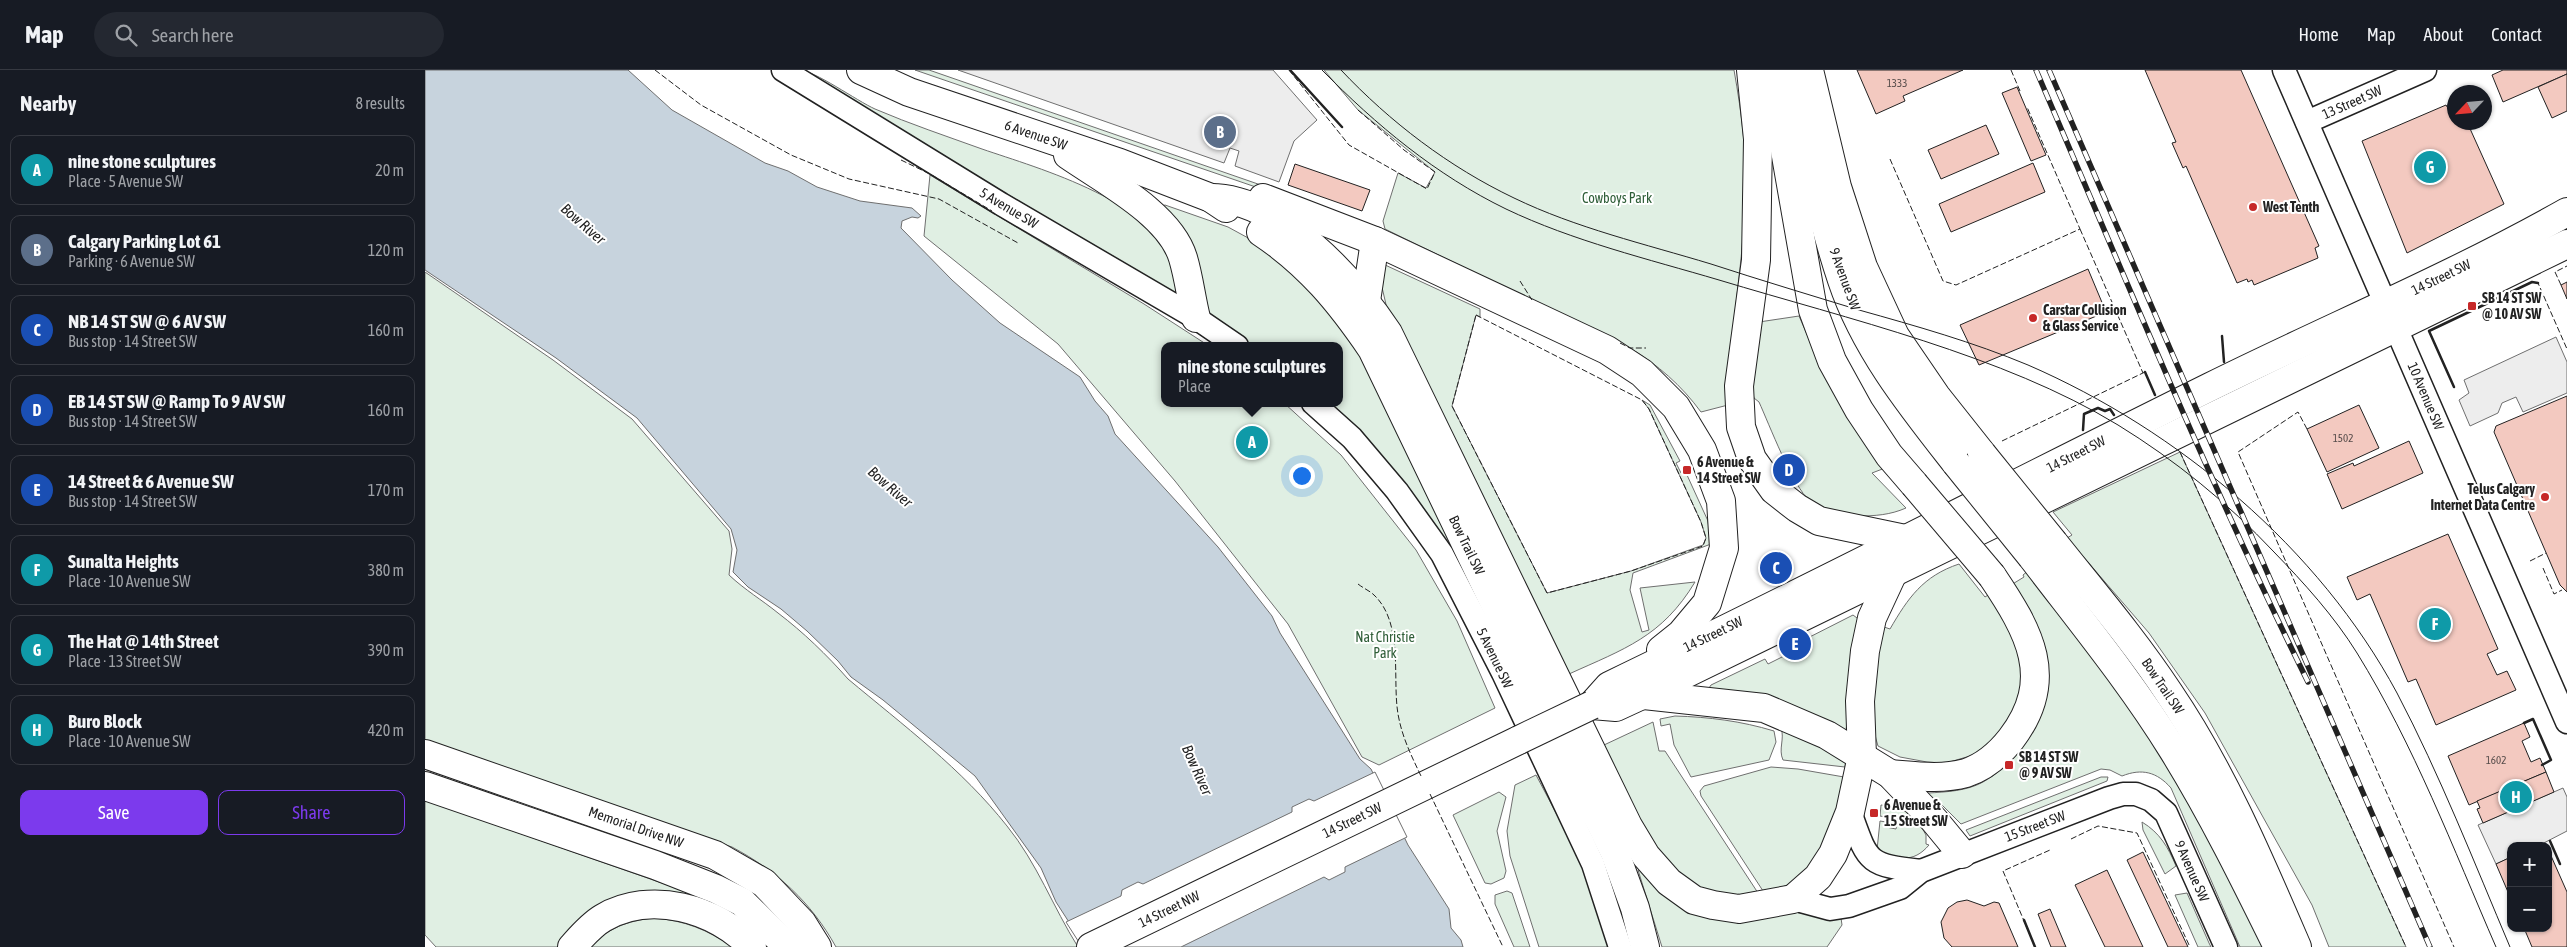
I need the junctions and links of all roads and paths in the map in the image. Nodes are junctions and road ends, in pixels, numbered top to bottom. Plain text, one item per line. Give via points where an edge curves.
1 (783, 70) edge
2 (861, 70) edge
3 (1751, 70) edge
4 (1771, 70) edge
5 (1789, 70) edge
6 (1809, 70) edge
7 (2284, 70) edge
8 (2425, 70) edge
9 (2307, 122) junction
10 (1042, 137) junction
11 (1120, 163) junction
12 (1211, 198) junction
13 (2567, 212) edge
14 (1375, 240) junction
15 (2567, 244) edge
16 (1366, 301) junction
17 (2391, 316) junction
18 (1196, 318) junction
19 (1231, 342) edge
20 (1318, 407) edge
21 (1982, 454) joint
22 (1956, 463) joint
23 (1905, 540) junction
24 (2043, 550) junction
25 (1892, 575) junction
26 (1637, 685) junction
27 (2565, 715) edge
28 (425, 754) edge
29 (1862, 756) junction
30 (1890, 774) junction
31 (425, 786) edge
32 (2151, 800) joint
33 (1850, 812) junction
34 (1962, 854) junction
35 (1247, 871) joint
36 (1921, 871) junction
37 (1793, 899) junction
38 (572, 947) edge
39 (752, 947) edge
40 (789, 947) edge
41 (817, 947) edge
42 (1091, 947) edge
43 (1620, 947) edge
44 (1645, 947) edge
45 (2225, 947) edge
46 (2278, 947) edge
47 (2297, 947) edge

1 - 18 street, 5 Avenue SW via 1001,204
2 - 10 main road, 6 Avenue SW via 909,92
3 - 23 main road via 1758,139 1756,260 1739,386 1741,427 1753,458 1774,490 1797,508 1819,521
4 - 30 main road, bridge via 1813,310 1832,361 1889,455 1992,576 2017,612 2034,654 2035,689 2023,723 1999,755 1967,772 1939,777
5 - 22 main road, 9 Avenue SW via 1842,281 1884,365
6 - 21 main road, 9 Avenue SW via 1837,187 1863,267 1895,336 1936,396
7 - 9 street, 10 Avenue SW
8 - 9 street, 13 Street SW
9 - 17 street, 10 Avenue SW
10 - 11 main road, 6 Avenue SW
10 - 18 main road via 1147,210 1167,230 1183,257
11 - 12 main road, 6 Avenue SW
11 - 14 main road via 1153,155
12 - 16 main road via 1229,198 1285,226 1314,248
12 - 44 main road, Bow Trail SW via 1267,235 1311,270 1343,305 1373,349 1615,853
13 - 17 main road, 14 Street SW
14 - 16 main road
14 - 26 main road via 1607,350 1642,373 1676,407 1702,450 1721,502 1724,548 1707,603
15 - 17 main road, 14 Street SW
16 - 37 main road via 1388,333 1628,826 1646,856 1669,882 1694,900 1739,909
17 - 23 main road, 14 Street SW via 2214,385
17 - 25 main road, 14 Street SW via 2223,410
17 - 27 street, 10 Avenue SW
18 - 19 street, 5 Avenue SW
20 - 43 street, 5 Avenue SW via 1353,438 1397,490 1442,554 1503,673 1593,864
21 - 24 main road, Bow Trail SW, bridge
22 - 24 main road, Bow Trail SW, bridge
23 - 26 main road, 14 Street SW
24 - 46 main road, Bow Trail SW via 2172,748 2219,828
24 - 47 main road, Bow Trail SW via 2122,628 2170,694 2239,820
25 - 26 main road, 14 Street SW
25 - 29 main road via 1872,618 1865,651 1860,701
26 - 29 main road via 1764,708 1827,735
26 - 35 main road, 14 Street SW, bridge via 1617,707 1592,705
28 - 41 main road, Memorial Drive NW via 715,855 764,883 802,923
29 - 30 main road
29 - 33 main road
30 - 34 main road
31 - 40 main road via 716,889 742,902
32 - 34 street, 15 Street SW via 2137,794 2109,798
32 - 45 street, 9 Avenue SW via 2166,814
33 - 36 street, 15 Street SW via 1863,851 1872,860 1893,868
33 - 37 main road via 1833,854 1818,877
34 - 36 street, 15 Street SW
35 - 42 main road, 14 Street NW
36 - 37 street, 15 Street SW via 1900,888 1849,906 1830,909
38 - 39 main road via 603,918 624,909 649,905 682,907 698,912 733,930

